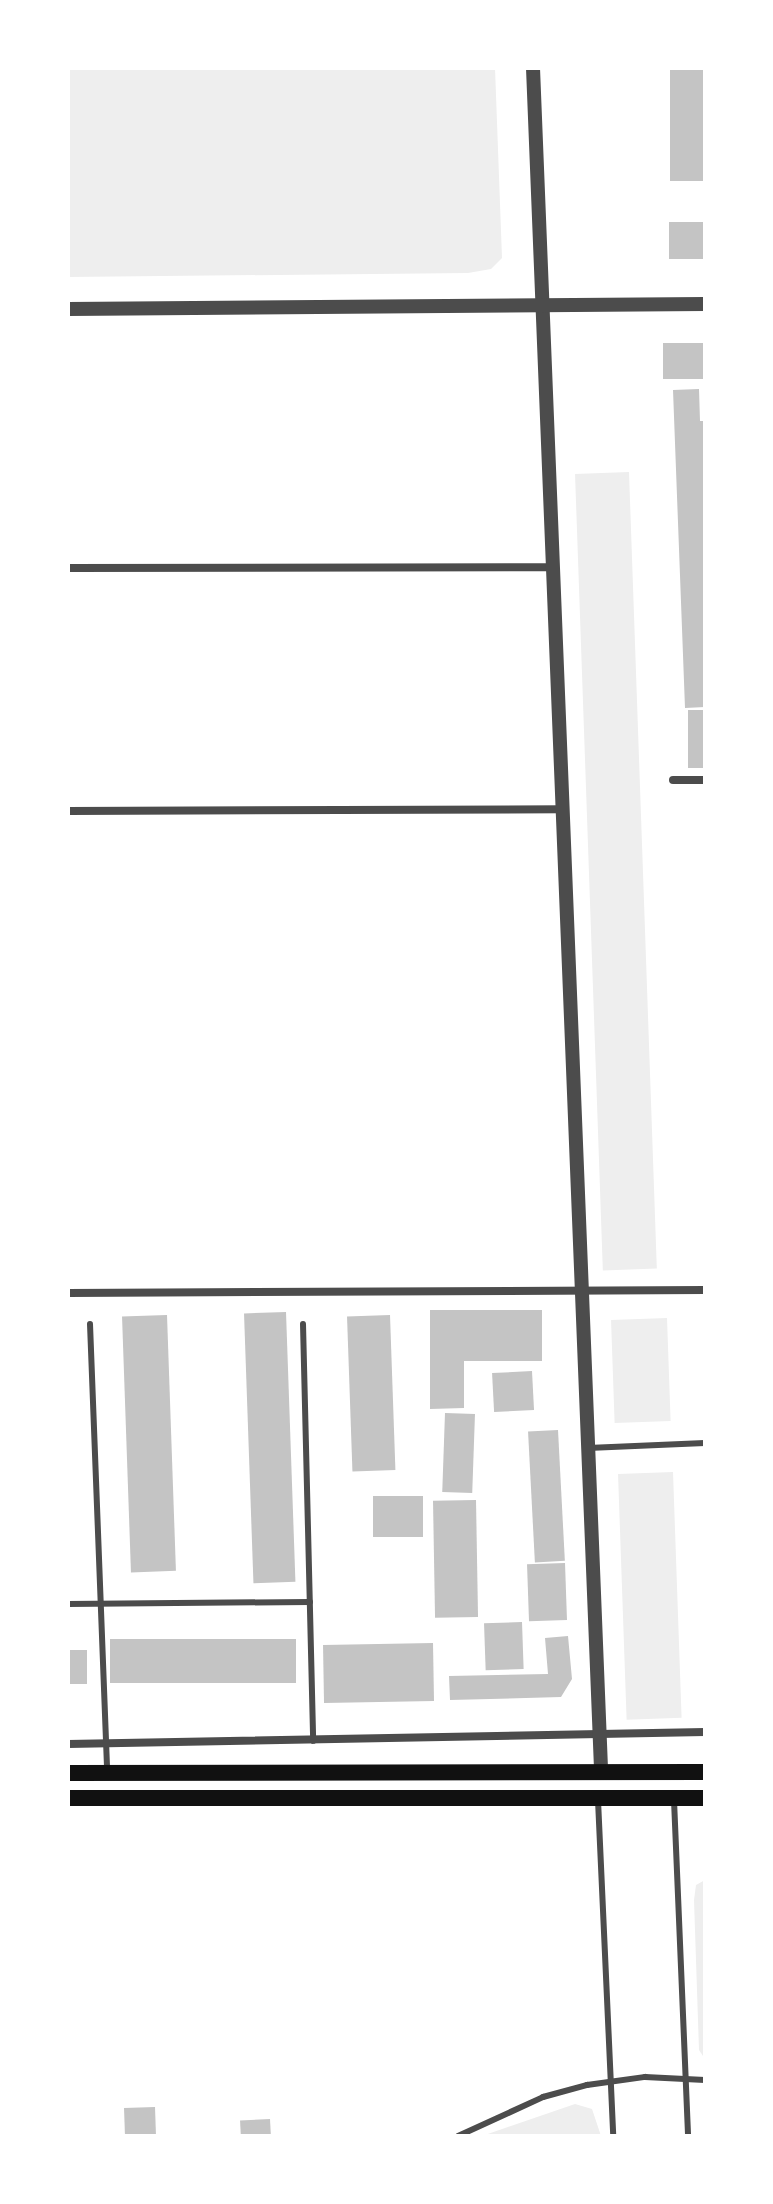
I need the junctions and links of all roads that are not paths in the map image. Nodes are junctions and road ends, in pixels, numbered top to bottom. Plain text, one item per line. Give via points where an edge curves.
1 (533, 68) edge
2 (705, 304) edge
3 (542, 305) junction
4 (68, 309) edge
5 (553, 567) junction
6 (68, 568) edge
7 (673, 780) dead end
8 (705, 780) edge
9 (562, 809) junction
10 (68, 811) edge
11 (705, 1290) edge
12 (582, 1292) junction
13 (68, 1293) edge
14 (90, 1324) dead end
15 (303, 1324) dead end
16 (705, 1443) edge
17 (588, 1448) junction
18 (310, 1602) junction
19 (68, 1604) edge
20 (101, 1604) junction
21 (600, 1732) junction
22 (705, 1732) edge
23 (313, 1741) junction
24 (106, 1743) junction
25 (68, 1744) edge
26 (601, 1772) junction
27 (705, 1772) edge
28 (68, 1773) edge
29 (107, 1773) junction
30 (68, 1798) edge
31 (598, 1798) junction
32 (673, 1798) junction
33 (705, 1798) edge
34 (685, 2078) junction
35 (705, 2080) edge
36 (610, 2082) junction
37 (458, 2136) edge
38 (613, 2136) edge
39 (688, 2136) edge

1 - 3 street
2 - 3 street
3 - 4 street
3 - 5 street
5 - 6 street
5 - 9 street
7 - 8 street
9 - 10 street
9 - 12 street
11 - 12 street
12 - 13 street
12 - 17 street
14 - 20 lane
15 - 18 lane
16 - 17 lane
17 - 21 street
18 - 20 lane
18 - 23 lane
19 - 20 lane
20 - 24 lane
21 - 22 street
21 - 23 street
21 - 26 street
23 - 24 street
24 - 25 street
24 - 29 lane
26 - 27 main road
26 - 29 main road
28 - 29 main road
30 - 31 main road
31 - 32 main road
31 - 36 lane
32 - 33 main road
32 - 34 lane
34 - 35 lane
34 - 36 lane
34 - 39 lane
36 - 37 lane via 543,2097
36 - 38 lane

